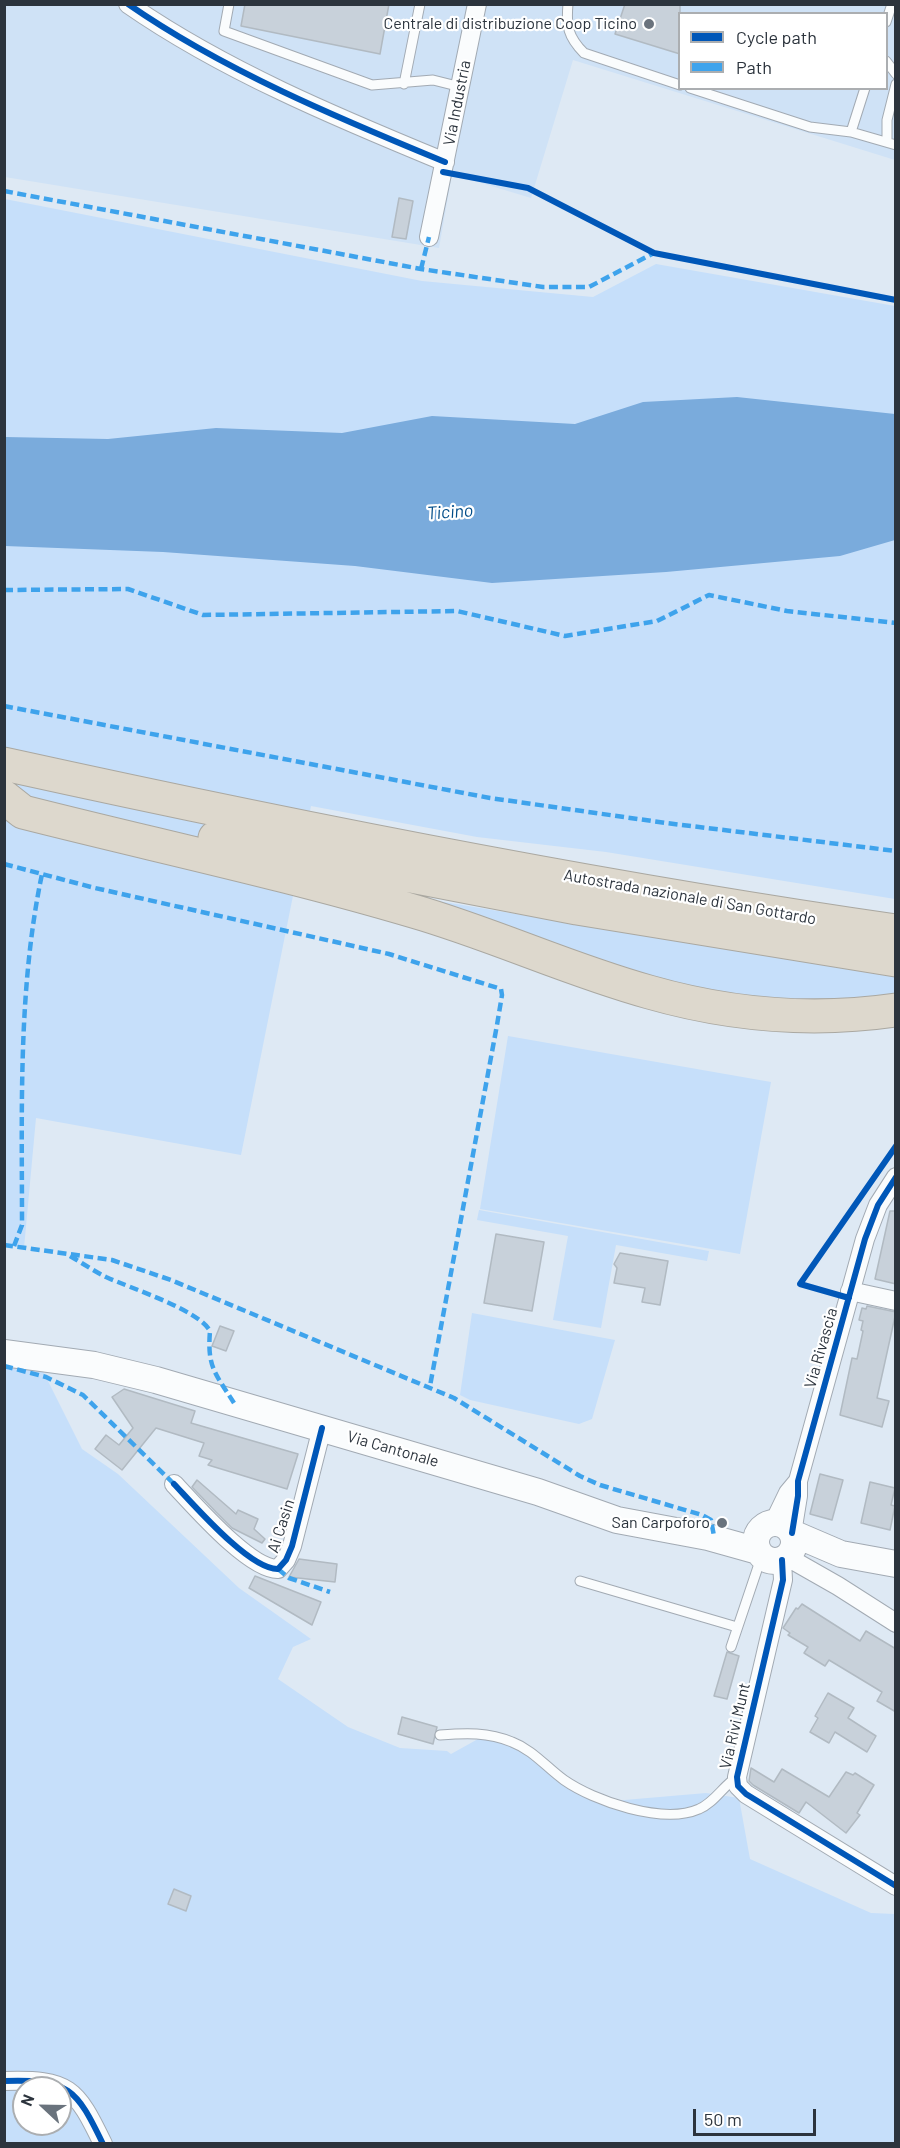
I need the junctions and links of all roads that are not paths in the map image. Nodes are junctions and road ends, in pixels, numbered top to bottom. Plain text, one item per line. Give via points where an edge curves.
1 (128, 4) edge
2 (229, 4) edge
3 (420, 4) edge
4 (477, 4) edge
5 (568, 4) edge
6 (404, 84) junction
7 (678, 84) edge
8 (896, 84) edge
9 (461, 87) junction
10 (696, 90) edge
11 (864, 90) edge
12 (851, 132) junction
13 (891, 144) edge
14 (445, 162) junction
15 (429, 237) dead end
16 (4, 764) edge
17 (4, 796) edge
18 (896, 931) edge
19 (896, 960) edge
20 (896, 1010) edge
21 (896, 1177) edge
22 (850, 1291) junction
23 (896, 1301) edge
24 (4, 1353) edge
25 (322, 1428) junction
26 (174, 1484) dead end
27 (774, 1544) junction
28 (841, 1554) junction
29 (896, 1564) edge
30 (580, 1581) dead end
31 (838, 1586) junction
32 (896, 1623) edge
33 (737, 1627) junction
34 (731, 1647) dead end
35 (440, 1735) dead end
36 (737, 1777) junction
37 (896, 1886) edge
38 (4, 2081) edge
39 (103, 2144) edge

1 - 14 street via 211,54 351,124
2 - 6 lane via 224,31 372,85
3 - 6 lane
4 - 9 street, Via Industria
5 - 7 lane via 566,25 573,42 584,52
6 - 9 lane via 433,80
8 - 13 lane via 887,120
9 - 14 street, Via Industria
10 - 12 lane via 810,127
11 - 12 lane
12 - 13 lane
14 - 15 street, Via Industria
16 - 18 highway, Autostrada nazionale di San Gottardo via 484,861
17 - 19 highway via 493,892
17 - 20 highway via 22,812 412,910 621,984 676,999 723,1009 797,1016
21 - 22 street, Via Rivascia via 873,1215
22 - 23 street
22 - 27 street, Via Rivascia via 798,1481 798,1496
24 - 25 main road, Via Cantonale via 94,1365
25 - 26 street, Ai Casin via 292,1546 278,1569 263,1566 240,1549
25 - 27 main road, Via Cantonale via 538,1492 617,1520 708,1537
27 - 28 main road, Via Cantonale
27 - 31 street
27 - 33 lane
27 - 36 street, Via Rivi Munt via 783,1580
28 - 29 main road, Via Cantonale
28 - 31 street
30 - 33 lane
31 - 32 street
33 - 34 lane
35 - 36 lane via 475,1732 511,1741 577,1788 634,1811 691,1812 706,1805
36 - 37 street, Via Rivi Munt via 738,1786 746,1794
38 - 39 street via 46,2082 68,2089 84,2105

